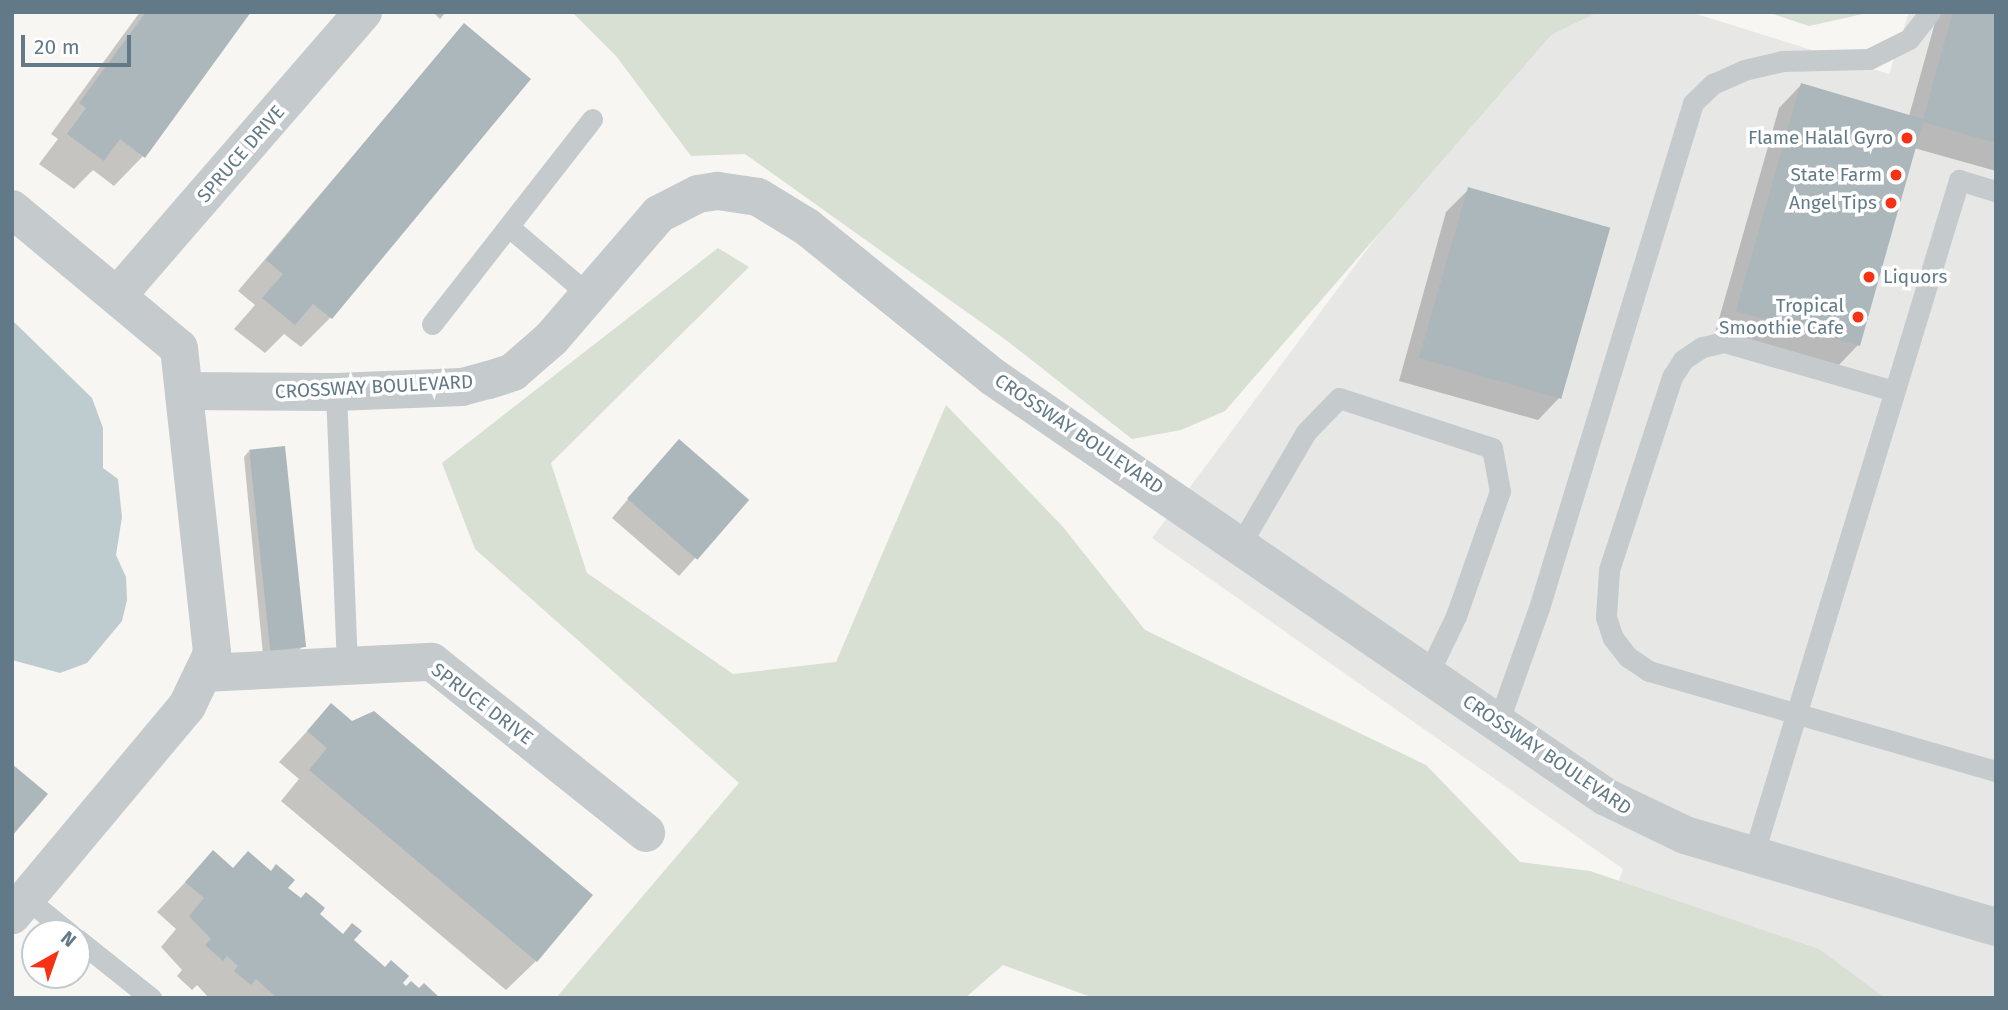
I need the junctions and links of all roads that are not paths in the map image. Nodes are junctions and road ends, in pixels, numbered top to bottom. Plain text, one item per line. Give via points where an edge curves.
1 (363, 12) edge
2 (1930, 12) edge
3 (592, 119) dead end
4 (1996, 191) edge
5 (12, 209) edge
6 (509, 228) junction
7 (589, 295) junction
8 (117, 296) junction
9 (432, 324) dead end
10 (184, 391) junction
11 (1894, 391) junction
12 (336, 392) junction
13 (1240, 545) junction
14 (347, 666) junction
15 (203, 673) junction
16 (1428, 674) junction
17 (1797, 713) junction
18 (1498, 723) junction
19 (1996, 771) edge
20 (646, 833) dead end
21 (1753, 856) junction
22 (19, 907) edge
23 (42, 919) edge
24 (1996, 927) edge
25 (91, 950) edge
26 (151, 998) edge

1 - 8 street, SPRUCE DRIVE
2 - 18 lane via 1909,39 1869,59 1782,61 1744,70 1713,84 1693,103 1539,608
3 - 6 lane
4 - 11 lane via 1959,180
5 - 8 street
6 - 7 lane
6 - 9 lane
7 - 12 street, CROSSWAY BOULEVARD via 551,339 513,372 462,387
7 - 13 street, CROSSWAY BOULEVARD via 646,228 677,203 718,191 758,197 807,227 993,377
8 - 10 street via 179,348
10 - 12 street, CROSSWAY BOULEVARD
10 - 15 street via 212,654
11 - 17 lane
11 - 17 lane via 1749,346 1724,342 1702,347 1684,360 1672,377 1609,570 1606,617 1613,638 1628,657 1649,671
12 - 14 lane
13 - 16 street, CROSSWAY BOULEVARD
13 - 16 lane via 1306,432 1339,398 1492,448 1500,491 1456,616
14 - 15 street, SPRUCE DRIVE
14 - 20 street, SPRUCE DRIVE via 432,662
15 - 22 street via 187,706
16 - 18 street, CROSSWAY BOULEVARD
17 - 19 lane
17 - 21 lane
18 - 21 street, CROSSWAY BOULEVARD via 1633,813
21 - 24 street, CROSSWAY BOULEVARD
22 - 23 lane
25 - 26 lane

